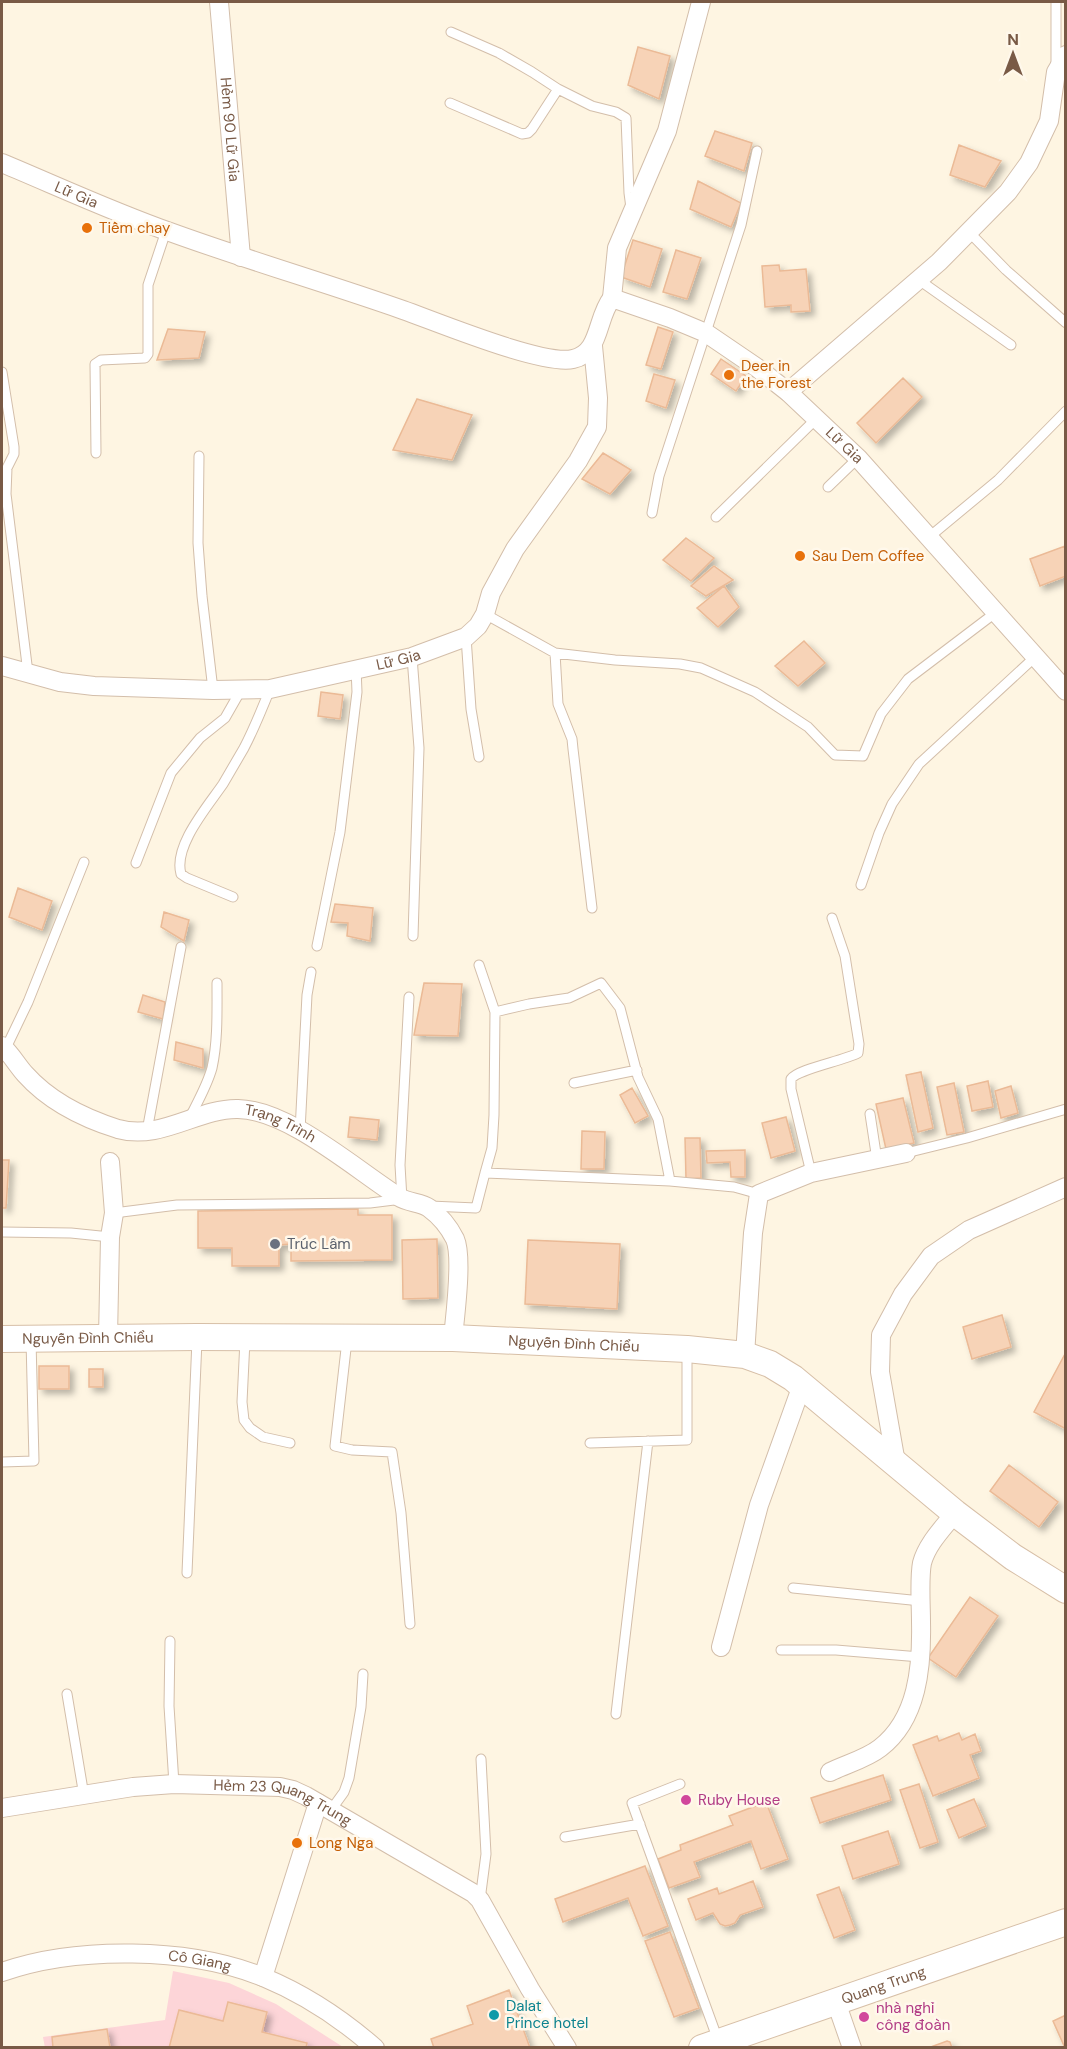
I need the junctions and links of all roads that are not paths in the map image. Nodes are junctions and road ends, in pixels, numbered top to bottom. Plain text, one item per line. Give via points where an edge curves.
1 (219, 2) edge
2 (701, 2) edge
3 (1056, 2) edge
4 (451, 32) dead end
5 (1065, 55) edge
6 (1056, 72) junction
7 (558, 89) junction
8 (450, 103) dead end
9 (757, 151) dead end
10 (2, 163) edge
11 (632, 213) junction
12 (166, 231) junction
13 (969, 232) junction
14 (241, 257) junction
15 (919, 280) junction
16 (612, 297) junction
17 (1065, 323) edge
18 (706, 333) junction
19 (1011, 345) dead end
20 (593, 346) junction
21 (2, 372) edge
22 (788, 392) junction
23 (1065, 411) edge
24 (816, 419) junction
25 (96, 453) dead end
26 (199, 456) dead end
27 (858, 458) junction
28 (828, 487) dead end
29 (652, 513) dead end
30 (716, 517) dead end
31 (928, 538) junction
32 (994, 613) junction
33 (485, 614) junction
34 (466, 637) junction
35 (555, 653) junction
36 (411, 657) junction
37 (1035, 657) junction
38 (2, 666) edge
39 (356, 668) junction
40 (28, 673) junction
41 (1065, 688) edge
42 (270, 689) junction
43 (213, 690) junction
44 (241, 690) junction
45 (479, 757) dead end
46 (84, 862) dead end
47 (136, 862) dead end
48 (861, 885) dead end
49 (233, 897) dead end
50 (592, 908) dead end
51 (832, 918) dead end
52 (413, 936) dead end
53 (317, 946) dead end
54 (181, 947) dead end
55 (479, 965) dead end
56 (311, 972) dead end
57 (217, 983) dead end
58 (409, 997) dead end
59 (495, 1012) junction
60 (3, 1048) edge
61 (637, 1070) junction
62 (574, 1083) dead end
63 (1065, 1109) edge
64 (870, 1114) dead end
65 (188, 1122) junction
66 (147, 1131) junction
67 (300, 1131) junction
68 (906, 1153) joint
69 (877, 1160) junction
70 (110, 1162) dead end
71 (485, 1173) junction
72 (812, 1173) junction
73 (670, 1181) junction
74 (1065, 1187) edge
75 (759, 1194) junction
76 (402, 1199) junction
77 (427, 1206) junction
78 (114, 1213) junction
79 (2, 1232) edge
80 (110, 1237) junction
81 (197, 1337) junction
82 (108, 1338) junction
83 (245, 1338) junction
84 (347, 1338) junction
85 (453, 1338) junction
86 (2, 1339) edge
87 (31, 1339) junction
88 (687, 1349) junction
89 (745, 1354) junction
90 (802, 1385) junction
91 (648, 1441) junction
92 (290, 1443) dead end
93 (590, 1443) dead end
94 (2, 1462) edge
95 (896, 1463) junction
96 (955, 1513) junction
97 (187, 1573) dead end
98 (794, 1588) dead end
99 (1065, 1590) edge
100 (921, 1601) junction
101 (410, 1624) dead end
102 (170, 1641) dead end
103 (722, 1647) dead end
104 (781, 1650) dead end
105 (920, 1657) junction
106 (363, 1674) dead end
107 (67, 1694) dead end
108 (616, 1714) dead end
109 (481, 1759) dead end
110 (830, 1772) dead end
111 (174, 1784) junction
112 (680, 1784) dead end
113 (84, 1796) junction
114 (325, 1807) junction
115 (2, 1808) edge
116 (640, 1824) junction
117 (565, 1838) dead end
118 (480, 1899) junction
119 (1065, 1922) edge
120 (2, 1972) edge
121 (263, 1977) junction
122 (837, 2002) junction
123 (710, 2045) edge
124 (375, 2048) edge
125 (567, 2048) edge
126 (852, 2048) edge

1 - 14 street, Hẻm 90 Lữ Gia
2 - 11 street via 667,131
3 - 6 lane
4 - 7 lane via 499,53
5 - 6 street
6 - 13 street via 1049,121 1029,163 1008,192
7 - 8 lane via 532,129 522,134
7 - 11 lane via 626,118
9 - 18 lane via 741,225
10 - 12 street, Lữ Gia
11 - 16 street via 617,248
12 - 14 street, Lữ Gia
12 - 25 lane via 147,293 148,354 145,358 101,360 95,364
13 - 15 street
13 - 17 lane
14 - 20 street, Lữ Gia via 526,352 564,360 583,355
15 - 19 lane
15 - 22 street
16 - 18 street, Lữ Gia
16 - 20 street
18 - 22 street, Lữ Gia
18 - 29 lane via 659,476
20 - 33 street via 597,427 578,461 515,549 491,593
21 - 40 lane via 14,447 7,468 6,494
22 - 24 street, Lữ Gia
23 - 31 lane via 998,480
24 - 27 street, Lữ Gia
24 - 30 lane
26 - 43 lane via 198,543
27 - 28 lane
27 - 31 street, Lữ Gia
31 - 32 street, Lữ Gia
32 - 35 lane via 908,679 882,714 863,756 835,755 808,727 755,692 702,668
32 - 37 street, Lữ Gia
33 - 34 street
33 - 35 lane
34 - 36 street, Lữ Gia
34 - 45 lane
35 - 50 lane via 558,704 572,739
36 - 39 street, Lữ Gia
36 - 52 lane via 419,748
37 - 41 street, Lữ Gia
37 - 48 lane via 919,764 887,814
38 - 40 street, Lữ Gia
39 - 42 street, Lữ Gia
39 - 53 lane via 357,692 340,831
40 - 43 street, Lữ Gia via 94,686
42 - 44 street, Lữ Gia
42 - 49 lane via 224,783 193,827 180,861 181,874
43 - 44 street, Lữ Gia
44 - 47 lane via 225,718 200,738 171,773
46 - 60 lane via 28,1002
51 - 72 lane via 844,956 859,1044 858,1053 849,1058 798,1073 791,1079
54 - 66 lane
55 - 59 lane
56 - 67 lane
57 - 65 lane via 212,1066
58 - 76 lane via 400,1165
59 - 61 lane via 569,998 602,983 620,1008
59 - 71 lane via 493,1137
60 - 66 street, Trạng Trình via 40,1089 78,1114 121,1130
61 - 62 lane
61 - 73 lane via 658,1119
63 - 68 lane
64 - 69 lane
65 - 66 street, Trạng Trình
65 - 67 street, Trạng Trình via 237,1109 276,1118
67 - 76 street, Trạng Trình
68 - 69 street
69 - 72 street
70 - 78 street
71 - 73 lane
71 - 77 lane via 476,1208
72 - 75 street
73 - 75 lane via 734,1187
74 - 95 street via 969,1230 931,1256 903,1294 881,1335 880,1372
75 - 89 street
76 - 77 street, Trạng Trình
76 - 78 lane via 370,1203 177,1205
77 - 85 street, Trạng Trình via 446,1223 456,1241
78 - 80 street
79 - 80 lane
80 - 82 street
81 - 82 main road, Nguyễn Đình Chiểu
81 - 83 main road, Nguyễn Đình Chiểu
81 - 97 lane
82 - 87 main road, Nguyễn Đình Chiểu
83 - 84 main road, Nguyễn Đình Chiểu
83 - 92 lane via 244,1420 263,1437
84 - 85 main road, Nguyễn Đình Chiểu
84 - 101 lane via 335,1446 392,1452
85 - 88 main road, Nguyễn Đình Chiểu
86 - 87 main road, Nguyễn Đình Chiểu
87 - 94 lane via 34,1461
88 - 89 main road, Nguyễn Đình Chiểu
88 - 91 lane via 687,1440
89 - 90 main road, Nguyễn Đình Chiểu via 770,1364
90 - 95 main road, Nguyễn Đình Chiểu
90 - 103 street via 759,1505
91 - 93 lane
91 - 108 lane
95 - 96 main road, Nguyễn Đình Chiểu
96 - 99 main road, Nguyễn Đình Chiểu
96 - 100 street via 922,1562
98 - 100 lane
100 - 105 street
102 - 111 lane
104 - 105 lane
105 - 110 street via 908,1712 888,1741
106 - 114 lane via 349,1778 344,1792
107 - 113 lane
109 - 118 lane via 486,1854
111 - 113 street, Hẻm 23 Quang Trung
111 - 114 street, Hẻm 23 Quang Trung via 280,1787
112 - 116 lane via 632,1803
113 - 115 street, Hẻm 23 Quang Trung
114 - 118 street, Hẻm 23 Quang Trung
114 - 121 street
116 - 117 lane
116 - 123 lane
118 - 125 street, Hẻm 23 Quang Trung
119 - 122 main road, Quang Trung
120 - 121 street, Cô Giang via 49,1959 115,1953 192,1959
121 - 124 street, Cô Giang via 316,2004
122 - 123 main road, Quang Trung
122 - 126 street

